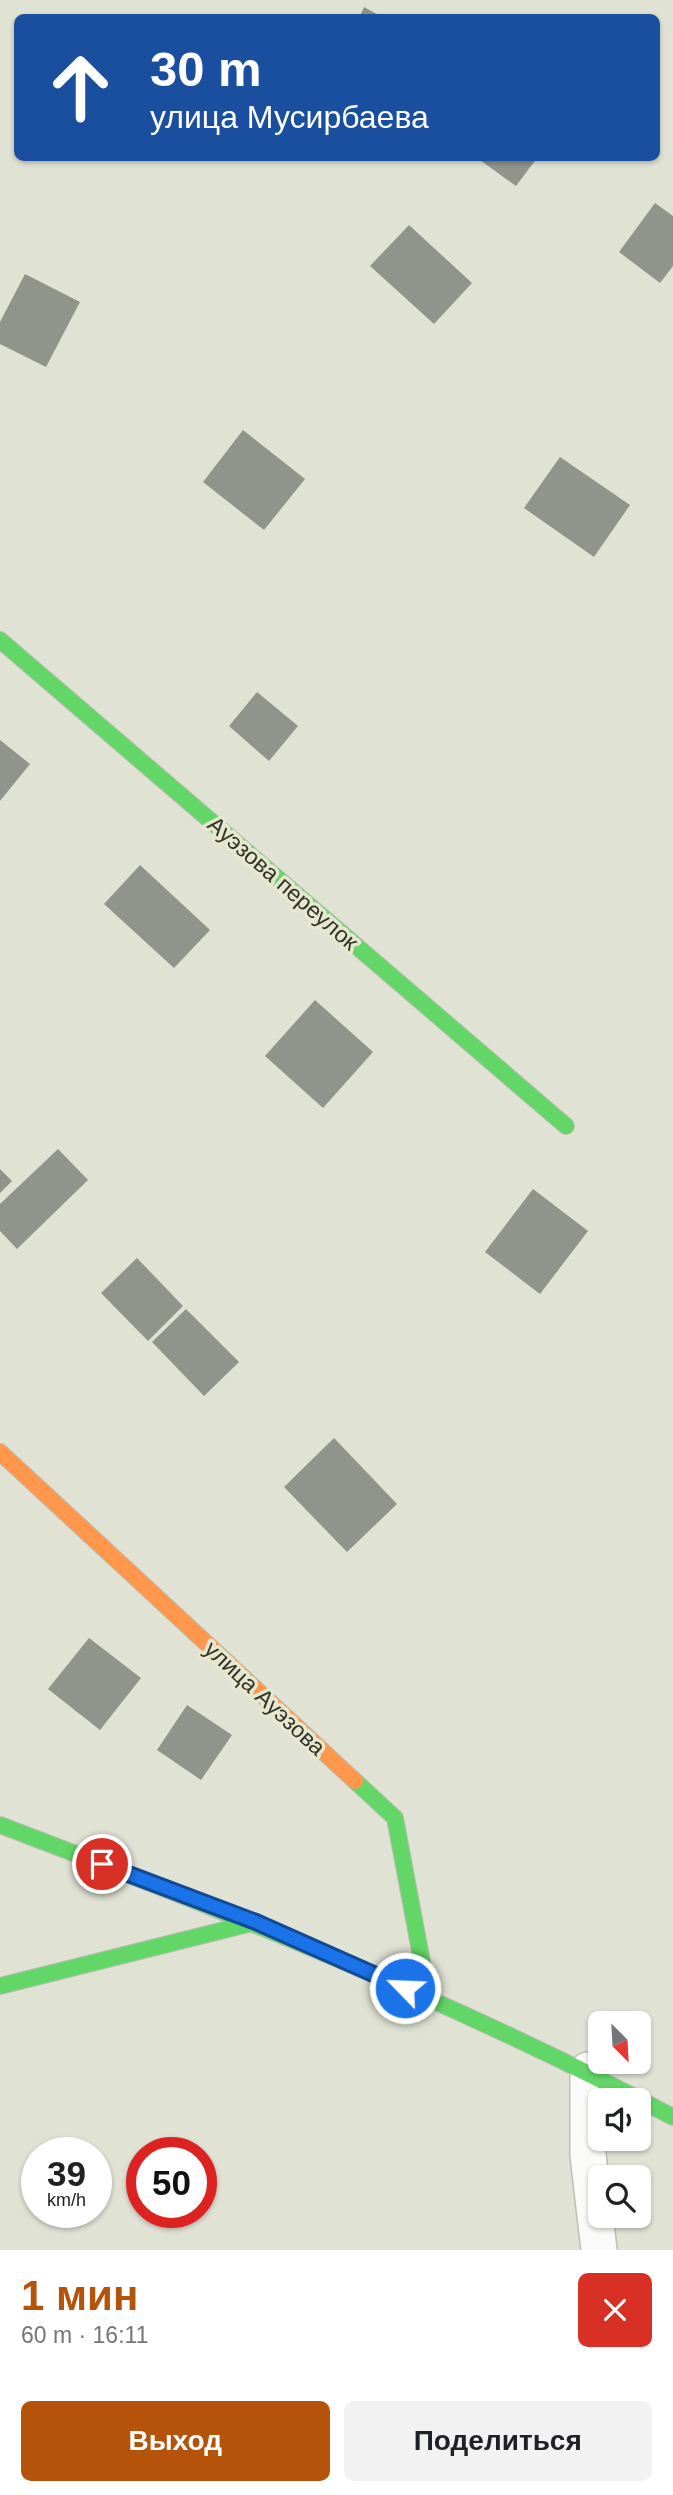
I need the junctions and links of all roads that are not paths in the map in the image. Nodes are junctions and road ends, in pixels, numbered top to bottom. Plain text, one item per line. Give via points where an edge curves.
1 (0, 640) edge
2 (566, 1126) dead end
3 (0, 1452) edge
4 (0, 1825) edge
5 (256, 1922) junction
6 (0, 1986) edge
7 (429, 1999) junction
8 (588, 2070) edge
9 (588, 2074) edge
10 (595, 2074) edge
11 (673, 2117) edge
12 (599, 2250) edge

1 - 2 street, Ауэзова переулок
3 - 7 street, улица Ауэзова via 395,1818
4 - 5 street
5 - 6 street
5 - 7 street
7 - 8 street
9 - 12 street via 588,2155
10 - 11 street

